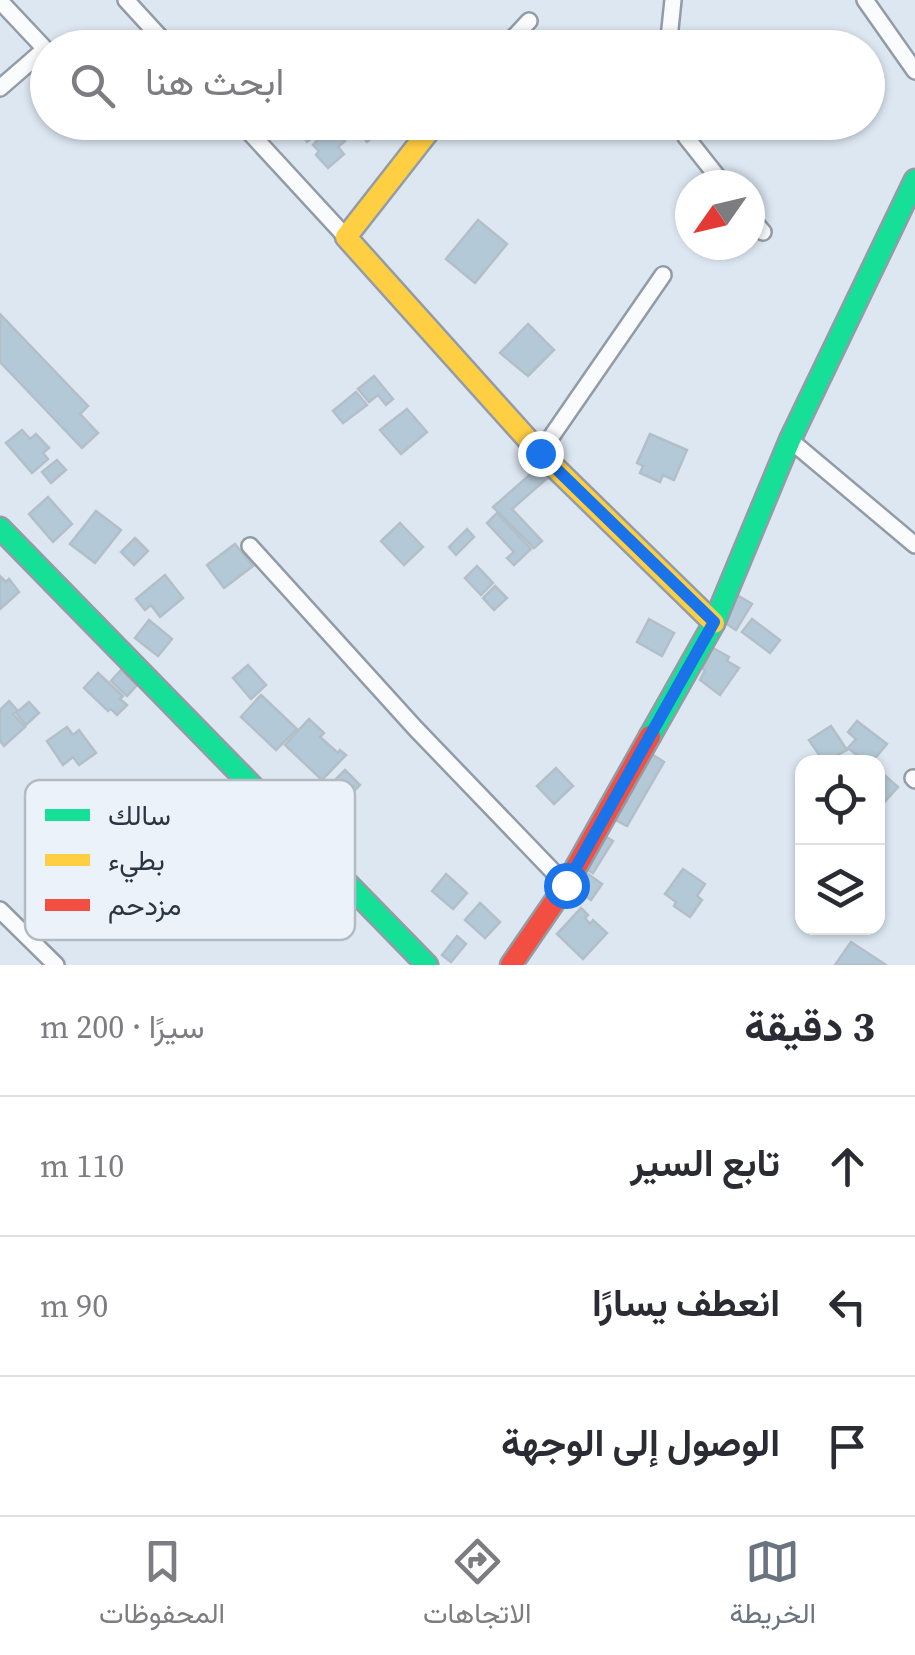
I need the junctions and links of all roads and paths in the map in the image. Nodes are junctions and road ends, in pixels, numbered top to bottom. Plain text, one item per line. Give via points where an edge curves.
1 (126, 0) edge
2 (673, 0) edge
3 (865, 0) edge
4 (0, 1) edge
5 (528, 21) dead end
6 (154, 30) edge
7 (520, 30) edge
8 (670, 30) edge
9 (30, 33) edge
10 (30, 63) edge
11 (915, 71) edge
12 (0, 88) edge
13 (257, 140) edge
14 (422, 140) edge
15 (688, 140) edge
16 (712, 170) edge
17 (915, 180) edge
18 (346, 237) junction
19 (664, 275) dead end
20 (790, 440) junction
21 (540, 453) junction
22 (0, 528) edge
23 (915, 545) edge
24 (250, 546) dead end
25 (714, 622) junction
26 (247, 780) edge
27 (566, 885) junction
28 (355, 890) edge
29 (0, 910) edge
30 (25, 935) edge
31 (31, 940) edge
32 (56, 965) edge
33 (428, 965) edge
34 (511, 965) edge

1 - 6 street
2 - 8 street
3 - 11 street
4 - 9 street
5 - 7 street
10 - 12 street
13 - 18 street
14 - 18 street
15 - 16 street
17 - 20 street
18 - 21 street
19 - 21 street
20 - 23 street
20 - 25 street
21 - 25 street
22 - 26 street
24 - 27 street
25 - 27 street
27 - 34 street
28 - 33 street
29 - 30 street
31 - 32 street

